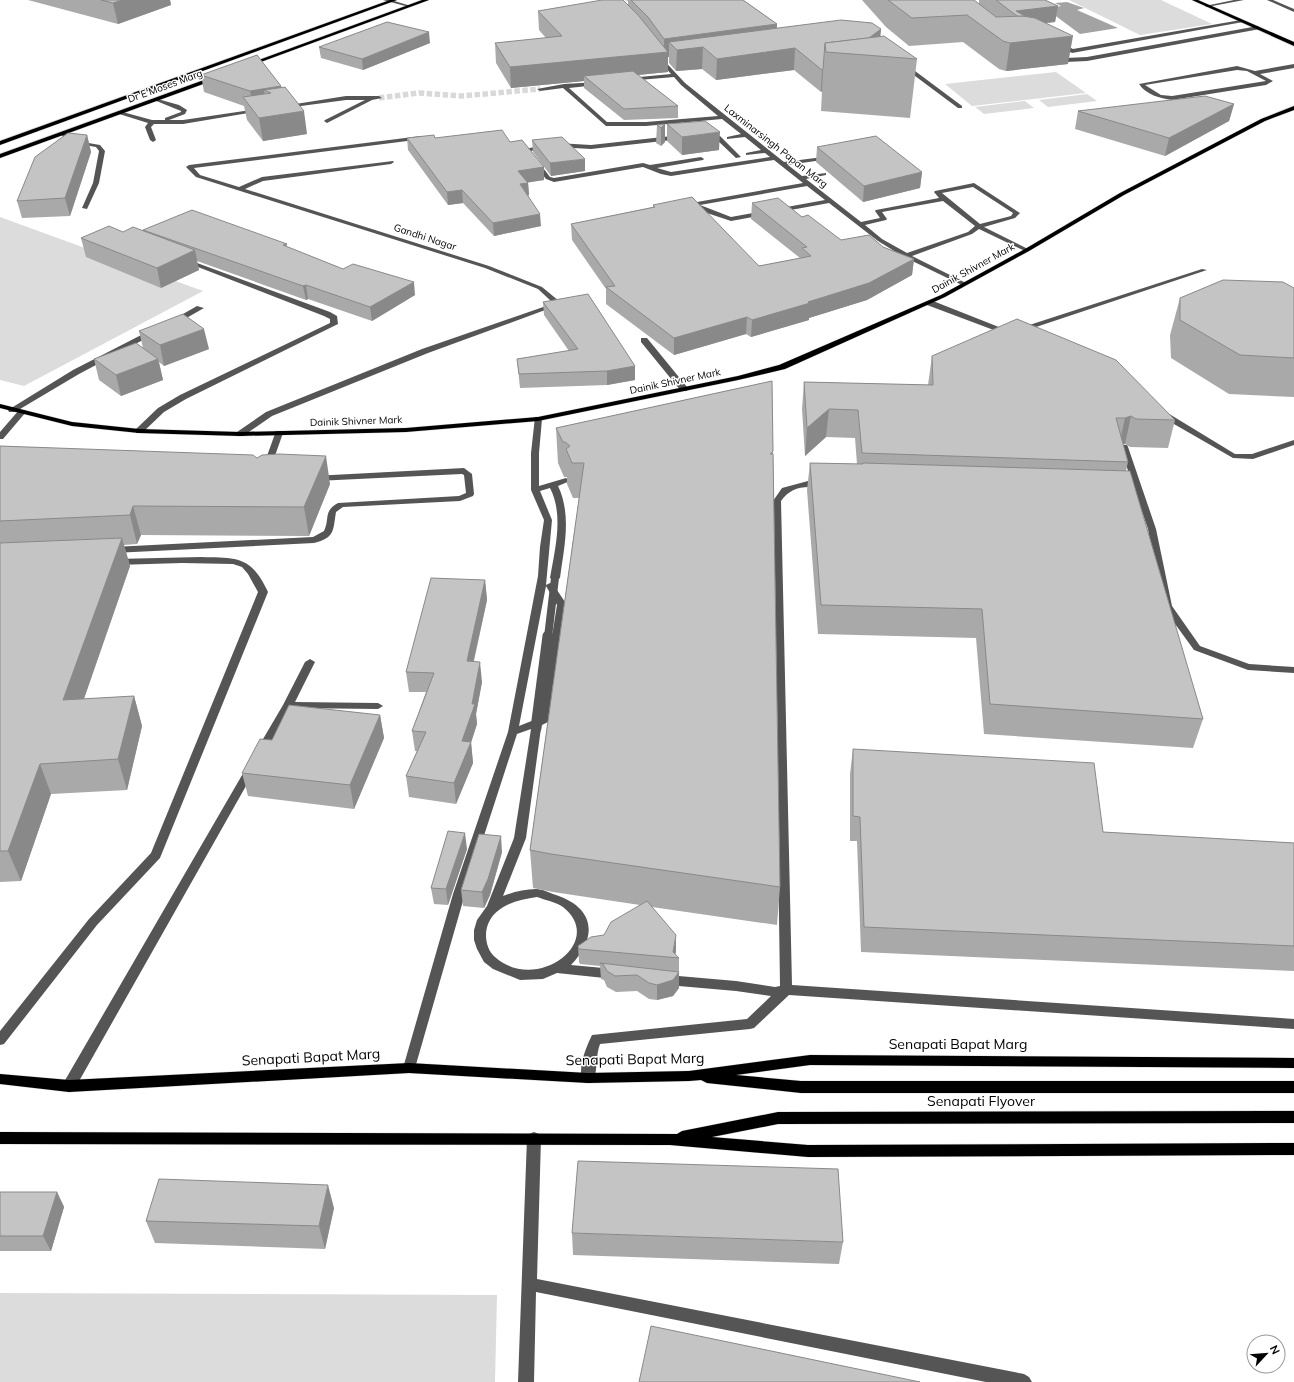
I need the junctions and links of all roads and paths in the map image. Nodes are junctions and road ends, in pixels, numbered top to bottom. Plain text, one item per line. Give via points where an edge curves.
1 (384, 0) edge
2 (427, 0) edge
3 (1194, 0) edge
4 (1242, 0) edge
5 (1269, 0) edge
6 (393, 1) edge
7 (409, 6) junction
8 (1207, 6) junction
9 (1294, 11) edge
10 (1241, 21) junction
11 (1258, 28) junction
12 (1165, 35) junction
13 (1056, 42) edge
14 (1180, 42) junction
15 (1294, 44) edge
16 (655, 51) edge
17 (1072, 51) junction
18 (1052, 53) edge
19 (1087, 59) junction
20 (669, 60) edge
21 (225, 61) junction
22 (662, 61) junction
23 (899, 61) dead end
24 (1294, 66) edge
25 (1255, 73) junction
26 (221, 75) edge
27 (675, 75) junction
28 (619, 81) edge
29 (603, 82) edge
30 (564, 86) junction
31 (540, 89) tunnel mouth
32 (379, 98) tunnel mouth
33 (156, 99) junction
34 (369, 100) junction
35 (280, 107) edge
36 (960, 107) dead end
37 (1294, 108) edge
38 (265, 110) edge
39 (120, 113) junction
40 (723, 118) junction
41 (327, 121) dead end
42 (152, 122) junction
43 (160, 122) junction
44 (63, 133) junction
45 (745, 135) junction
46 (702, 136) edge
47 (430, 137) edge
48 (688, 137) edge
49 (728, 138) dead end
50 (153, 140) dead end
51 (0, 143) edge
52 (765, 151) junction
53 (748, 154) dead end
54 (0, 156) edge
55 (836, 156) edge
56 (738, 157) dead end
57 (774, 158) junction
58 (702, 159) dead end
59 (391, 162) dead end
60 (782, 164) junction
61 (651, 167) junction
62 (824, 174) dead end
63 (800, 178) junction
64 (808, 184) junction
65 (239, 189) junction
66 (944, 199) junction
67 (829, 201) junction
68 (694, 205) junction
69 (85, 208) dead end
70 (676, 208) edge
71 (859, 224) junction
72 (979, 226) junction
73 (1027, 250) junction
74 (906, 256) junction
75 (176, 257) edge
76 (1204, 270) dead end
77 (964, 284) junction
78 (930, 303) junction
79 (200, 308) dead end
80 (1009, 332) junction
81 (1023, 339) edge
82 (644, 340) dead end
83 (684, 389) junction
84 (0, 406) edge
85 (12, 410) junction
86 (1158, 411) edge
87 (22, 412) junction
88 (538, 419) junction
89 (139, 432) junction
90 (279, 433) junction
91 (240, 434) junction
92 (0, 437) edge
93 (1294, 442) edge
94 (1124, 447) edge
95 (265, 475) edge
96 (309, 478) edge
97 (566, 481) edge
98 (553, 485) junction
99 (832, 485) edge
100 (535, 490) junction
101 (104, 551) edge
102 (102, 563) edge
103 (543, 576) junction
104 (310, 662) dead end
105 (1294, 670) edge
106 (288, 705) junction
107 (378, 706) dead end
108 (513, 732) junction
109 (492, 909) junction
110 (558, 968) junction
111 (628, 976) edge
112 (652, 979) edge
113 (786, 990) junction
114 (1294, 1024) edge
115 (0, 1040) edge
116 (1294, 1062) edge
117 (409, 1068) junction
118 (689, 1076) junction
119 (588, 1078) junction
120 (0, 1079) edge
121 (69, 1086) junction
122 (1294, 1087) edge
123 (1294, 1117) edge
124 (0, 1138) edge
125 (534, 1138) junction
126 (670, 1139) junction
127 (1294, 1150) edge
128 (529, 1284) junction
129 (526, 1382) edge
130 (1024, 1382) edge

1 - 6 street
2 - 7 main road
3 - 8 main road
4 - 8 street
5 - 9 street
6 - 7 street
6 - 21 main road, Dr E Moses Marg
7 - 21 main road via 239,67
8 - 10 main road
10 - 11 main road
10 - 12 street
11 - 14 street
11 - 15 main road
12 - 14 street
12 - 17 street
13 - 17 street
14 - 19 street
16 - 22 street, Laxminarsingh Papan Marg
17 - 19 street
18 - 19 street via 1065,60
20 - 22 street
21 - 51 main road, Dr E Moses Marg
22 - 27 street, Laxminarsingh Papan Marg
23 - 36 street
24 - 25 street
25 - 25 street via 1237,68 1142,84 1159,96 1172,98 1269,83 1270,81
26 - 33 main road, Dr E Moses Marg
27 - 28 street
27 - 40 street, Laxminarsingh Papan Marg
29 - 30 street
30 - 31 street
30 - 40 street via 606,124 646,124
32 - 34 street
33 - 39 main road, Dr E Moses Marg
33 - 43 street via 184,110 177,117
34 - 35 street via 346,98
34 - 41 street
37 - 73 main road, Dainik Shivner Mark via 1263,120 1122,194
38 - 43 street via 190,122
39 - 42 street
39 - 44 main road, Dr E Moses Marg
40 - 45 street, Laxminarsingh Papan Marg
42 - 43 street
42 - 50 street via 148,127
44 - 54 main road, Dr E Moses Marg
44 - 69 street via 69,141 98,146 102,151 96,183
45 - 49 street
45 - 52 street, Laxminarsingh Papan Marg
46 - 56 street via 718,137
47 - 65 street, Gandhi Nagar via 189,167 198,176
48 - 61 street via 591,147 558,145 526,150 551,180 643,165
52 - 53 street
52 - 57 street, Laxminarsingh Papan Marg
55 - 60 street
57 - 60 street, Laxminarsingh Papan Marg
57 - 61 street via 671,174 660,173
58 - 61 street
59 - 65 street via 262,179
60 - 63 street, Laxminarsingh Papan Marg
62 - 63 street
63 - 64 street, Laxminarsingh Papan Marg
64 - 67 street, Laxminarsingh Papan Marg
64 - 68 street
65 - 91 street, Gandhi Nagar via 487,267 540,288 555,301 552,306 425,351 269,414
66 - 71 street via 878,211 884,219
66 - 72 street
66 - 72 street via 937,192 974,185 1017,213 1013,217
67 - 68 street via 731,219
67 - 71 street, Laxminarsingh Papan Marg
68 - 70 street
71 - 74 street, Laxminarsingh Papan Marg
72 - 73 street
72 - 74 street via 970,233
73 - 77 main road, Dainik Shivner Mark
74 - 77 street, Laxminarsingh Papan Marg
75 - 89 street via 327,314 334,318 334,324 182,397 161,410
76 - 80 street
77 - 78 main road, Dainik Shivner Mark
78 - 80 street
78 - 83 main road, Dainik Shivner Mark via 782,367
79 - 85 street via 76,372
80 - 81 street
82 - 83 street
83 - 88 main road, Dainik Shivner Mark
84 - 85 main road, Dainik Shivner Mark
85 - 87 main road, Dainik Shivner Mark
86 - 93 street via 1233,456 1253,457
87 - 89 main road, Dainik Shivner Mark via 72,424
87 - 92 street
88 - 90 main road, Dainik Shivner Mark via 406,430
88 - 100 street
89 - 91 main road, Dainik Shivner Mark
90 - 91 main road, Dainik Shivner Mark
90 - 95 street
94 - 105 street via 1137,496 1152,529 1167,606 1197,648 1248,667
96 - 101 street via 464,471 468,474 470,494 460,498 341,505 334,508 331,513 330,531 323,538 287,542 243,540
97 - 98 street
98 - 100 street
98 - 109 street, bridge via 562,519 536,728 520,838
99 - 113 street via 808,484 785,490 777,501
100 - 103 street via 548,520
102 - 115 street via 216,560 241,562 256,576 263,592 156,855 93,922
103 - 108 street
103 - 108 street via 562,605 544,720
104 - 106 street
106 - 107 street
106 - 121 street
108 - 117 street via 459,894
109 - 110 street via 482,921 479,935 482,949 490,961 504,970 522,975 540,974
109 - 110 street via 506,899 521,894 537,893 567,902 577,911 583,923 584,935 580,948 571,959
110 - 111 street
112 - 113 street via 776,992
113 - 114 street
113 - 119 street via 750,1024 596,1039 590,1053
116 - 118 main road, Senapati Bapat Marg via 810,1060
117 - 119 main road, Senapati Bapat Marg
117 - 121 main road, Senapati Bapat Marg
118 - 119 main road, Senapati Bapat Marg
118 - 122 main road, Senapati Flyover via 801,1087
120 - 121 main road, Senapati Bapat Marg
123 - 126 main road, Senapati Flyover via 778,1118
124 - 125 main road
125 - 126 main road
125 - 128 street
126 - 127 main road via 808,1151
128 - 129 street
128 - 130 street

